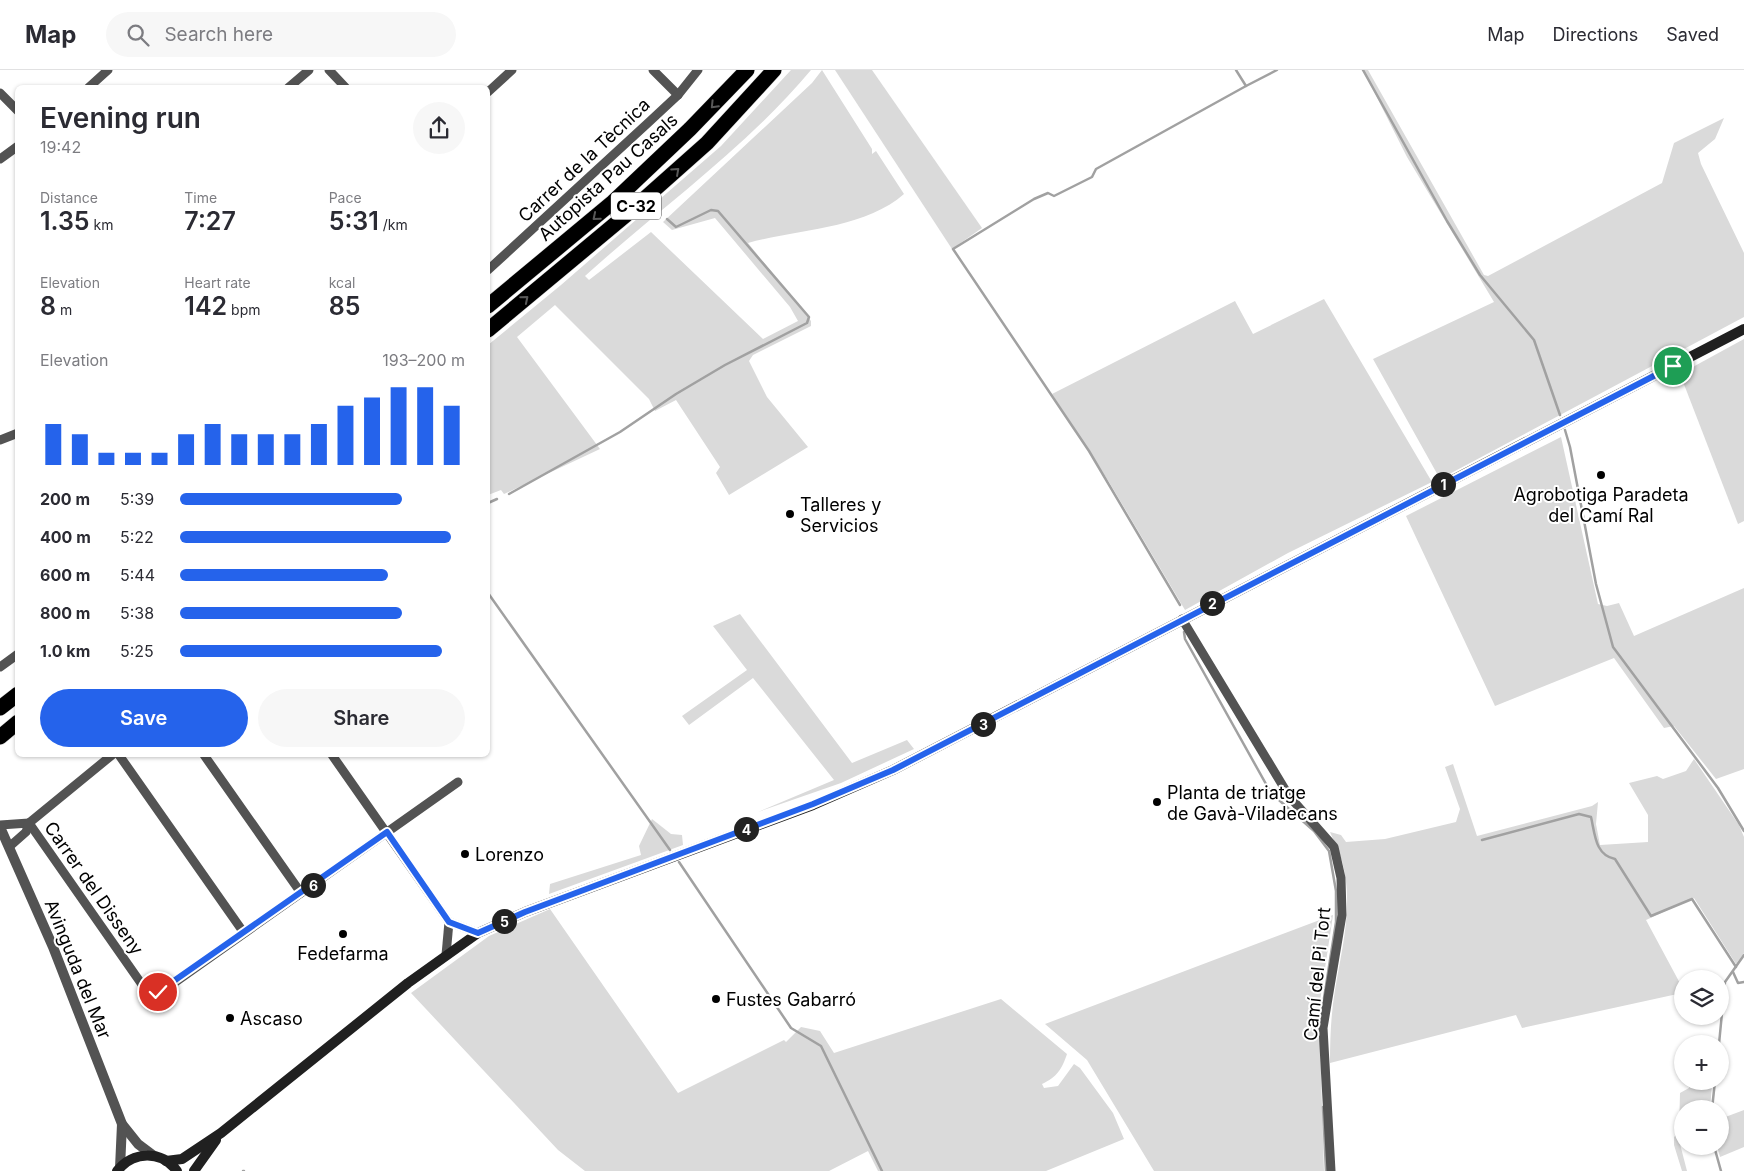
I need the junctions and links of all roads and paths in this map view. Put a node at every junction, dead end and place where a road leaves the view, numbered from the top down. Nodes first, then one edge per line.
1 (108, 70) edge
2 (309, 70) edge
3 (329, 70) edge
4 (512, 70) edge
5 (653, 70) edge
6 (698, 70) edge
7 (748, 70) edge
8 (774, 70) edge
9 (91, 85) edge
10 (292, 85) edge
11 (343, 85) edge
12 (490, 90) edge
13 (0, 93) edge
14 (678, 95) junction
15 (15, 108) edge
16 (15, 148) edge
17 (0, 160) edge
18 (490, 268) edge
19 (490, 304) edge
20 (490, 328) edge
21 (1744, 329) edge
22 (15, 434) edge
23 (0, 440) edge
24 (1182, 618) junction
25 (15, 656) edge
26 (0, 667) edge
27 (15, 696) edge
28 (0, 708) edge
29 (15, 724) edge
30 (0, 736) edge
31 (110, 757) edge
32 (120, 757) edge
33 (205, 757) edge
34 (333, 757) edge
35 (458, 782) dead end
36 (30, 823) junction
37 (0, 826) edge
38 (387, 832) junction
39 (9, 847) junction
40 (301, 893) junction
41 (449, 922) junction
42 (244, 933) junction
43 (478, 933) junction
44 (446, 955) junction
45 (122, 1124) junction
46 (221, 1133) junction
47 (154, 1156) junction
48 (166, 1161) junction
49 (119, 1169) edge
50 (177, 1171) edge
51 (194, 1171) edge
52 (1331, 1171) edge

1 - 9 street
2 - 10 street
3 - 11 street
4 - 12 street
5 - 14 street
6 - 14 street, Carrer de la Tècnica
7 -> 19 highway, Autopista Pau Casals / C-32
20 -> 8 highway, C-32
13 - 15 street
14 - 18 street, Carrer de la Tècnica
16 - 17 street
21 - 24 main road
22 - 23 street
24 - 43 main road
24 - 52 street, Camí del Pi Tort
25 - 26 street
27 - 28 highway
29 - 30 highway
31 - 36 street
32 - 42 street
33 - 40 street
34 - 38 street
35 - 38 street
36 - 37 street
36 - 39 street
36 - 42 street, Carrer del Disseny
37 - 39 street, Avinguda del Mar
38 - 40 street
38 - 41 street
39 - 45 street, Avinguda del Mar
40 - 42 street
41 - 43 street
41 - 44 street
43 - 44 main road
44 - 46 main road
45 - 47 street, Avinguda del Mar
45 - 49 street, Avinguda del Mar
46 - 48 main road
46 - 51 main road
47 - 48 main road
47 - 49 main road
48 - 50 main road

